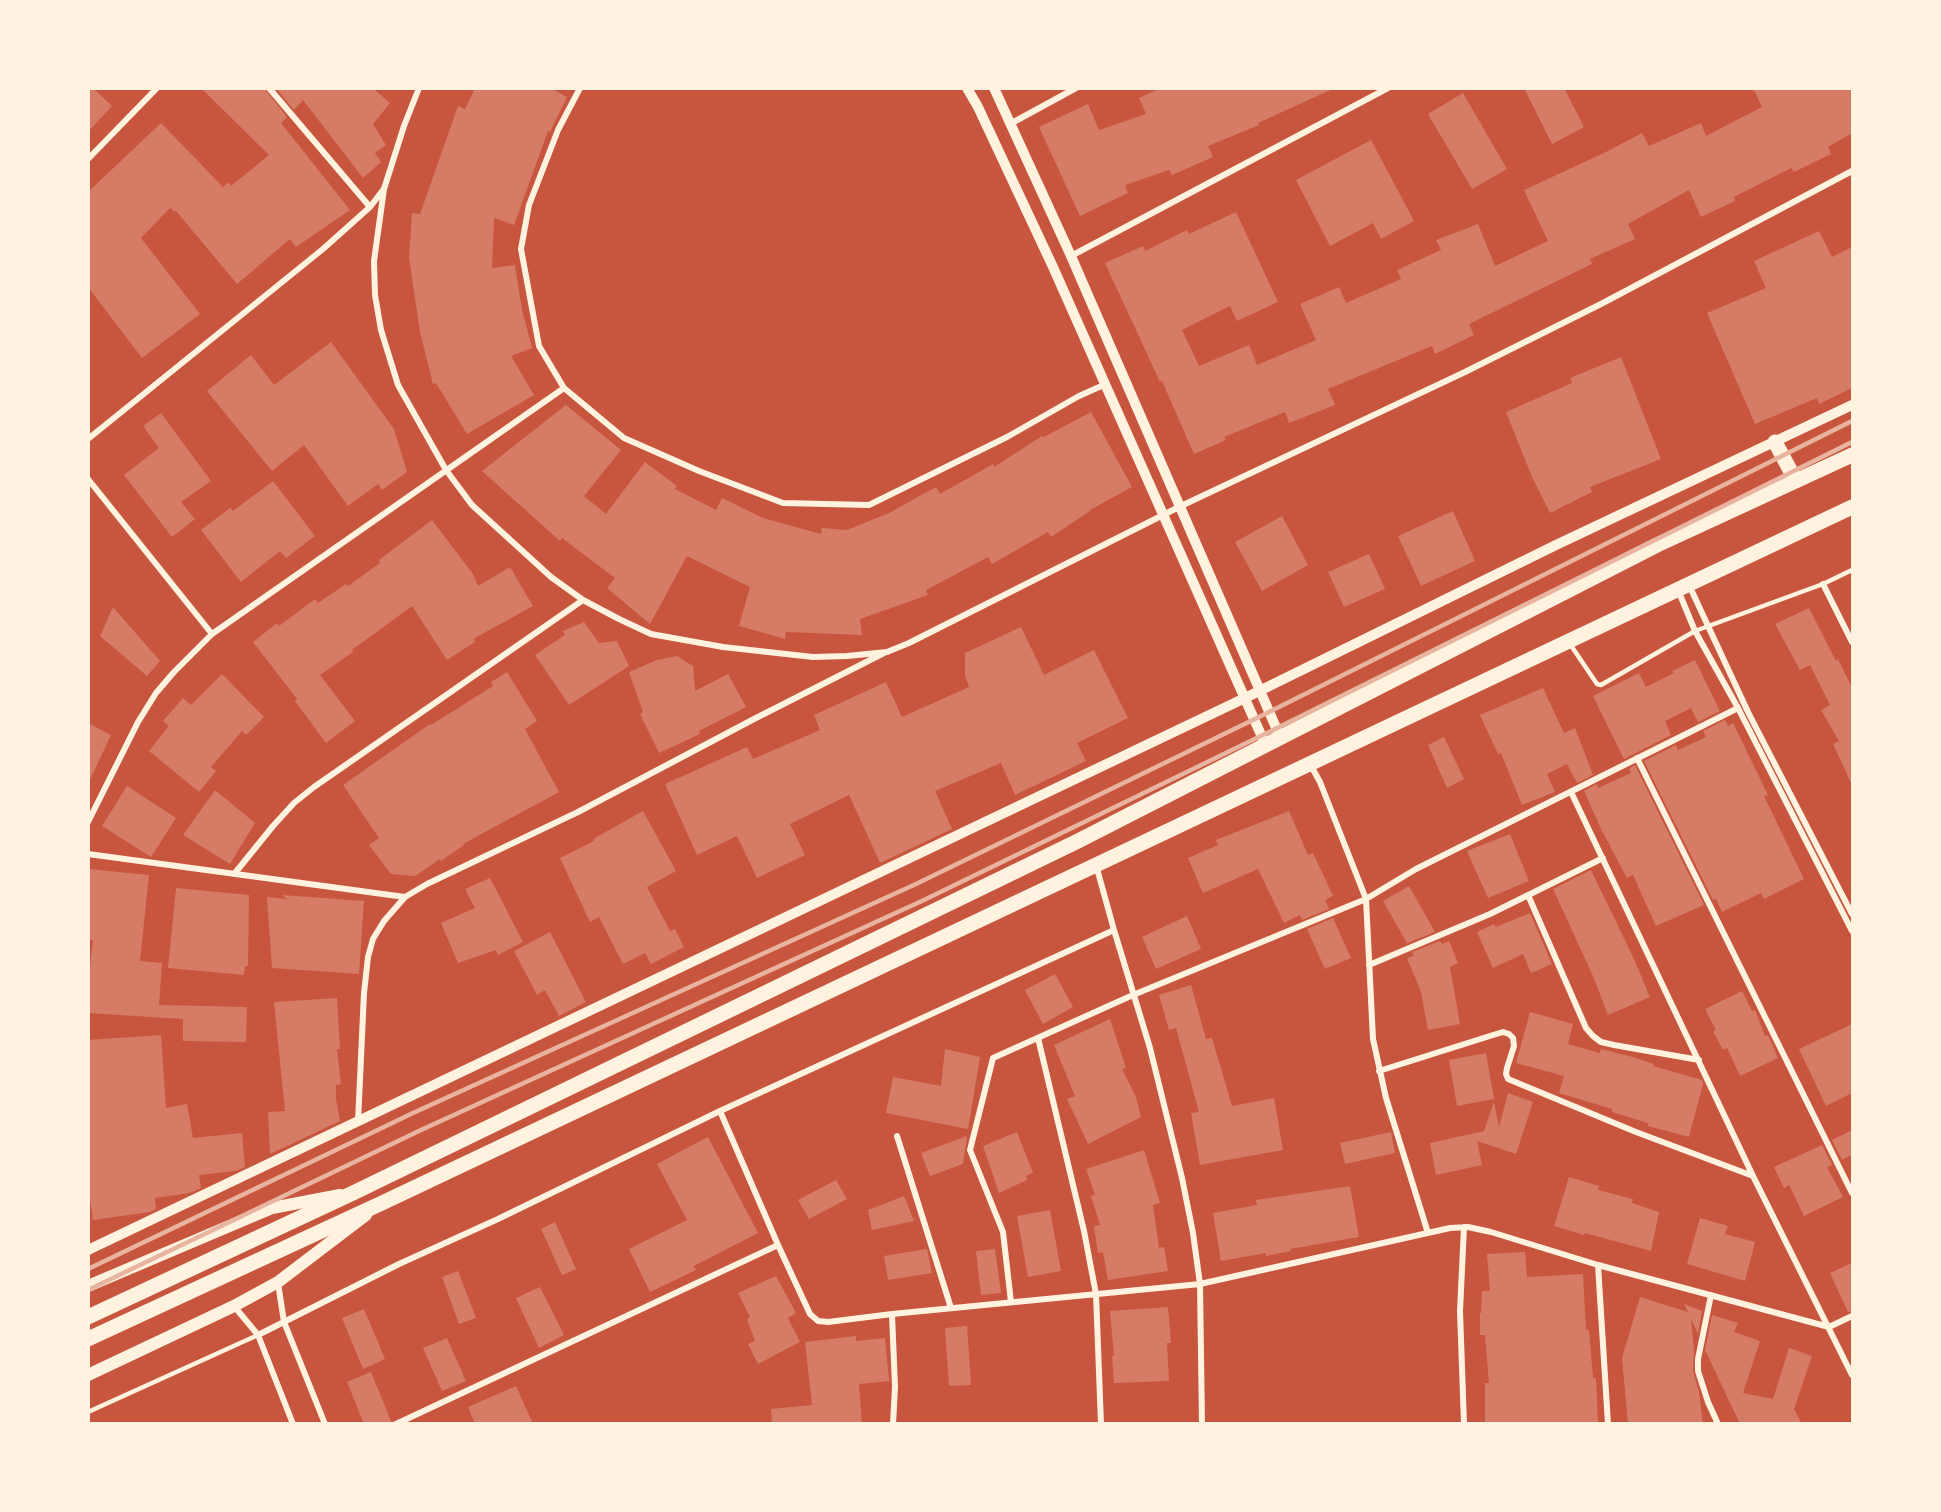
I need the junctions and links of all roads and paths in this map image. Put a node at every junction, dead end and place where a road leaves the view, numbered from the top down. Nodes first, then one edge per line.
1 (158, 88) edge
2 (269, 88) edge
3 (419, 88) edge
4 (580, 88) edge
5 (994, 88) edge
6 (1076, 88) edge
7 (1388, 88) edge
8 (969, 89) edge
9 (1010, 124) junction
10 (88, 159) edge
11 (1852, 171) edge
12 (384, 189) junction
13 (370, 207) junction
14 (1071, 256) junction
15 (1106, 384) junction
16 (564, 388) junction
17 (1852, 405) edge
18 (88, 439) edge
19 (1775, 442) junction
20 (1852, 455) edge
21 (446, 470) junction
22 (88, 479) edge
23 (1796, 481) junction
24 (1181, 506) junction
25 (1852, 507) edge
26 (1165, 516) junction
27 (1852, 570) edge
28 (1823, 584) junction
29 (1683, 587) junction
30 (583, 600) junction
31 (1707, 626) junction
32 (1695, 631) junction
33 (212, 634) junction
34 (1569, 642) junction
35 (1852, 642) edge
36 (887, 652) junction
37 (1260, 690) junction
38 (1245, 698) junction
39 (1738, 708) junction
40 (1281, 739) junction
41 (1266, 746) junction
42 (1637, 758) junction
43 (1310, 764) junction
44 (1571, 792) junction
45 (88, 822) edge
46 (88, 854) edge
47 (1603, 858) junction
48 (1096, 865) junction
49 (235, 873) junction
50 (1528, 895) junction
51 (405, 897) junction
52 (1366, 899) junction
53 (1847, 905) edge
54 (1852, 914) edge
55 (1114, 930) junction
56 (1852, 931) edge
57 (1369, 965) junction
58 (1134, 995) junction
59 (1038, 1038) junction
60 (1699, 1060) junction
61 (1379, 1071) junction
62 (720, 1111) junction
63 (358, 1122) junction
64 (897, 1136) dead end
65 (1753, 1176) junction
66 (353, 1193) junction
67 (1852, 1193) edge
68 (382, 1203) junction
69 (1464, 1227) junction
70 (1428, 1233) junction
71 (778, 1245) junction
72 (88, 1250) edge
73 (1598, 1265) junction
74 (278, 1282) junction
75 (1200, 1284) junction
76 (88, 1286) edge
77 (1096, 1294) junction
78 (1711, 1295) junction
79 (1011, 1302) junction
80 (234, 1306) junction
81 (951, 1308) junction
82 (892, 1314) junction
83 (1852, 1316) edge
84 (88, 1317) edge
85 (284, 1322) junction
86 (1829, 1326) junction
87 (258, 1335) junction
88 (88, 1339) edge
89 (88, 1375) edge
90 (1852, 1375) edge
91 (88, 1412) edge
92 (292, 1424) edge
93 (325, 1424) edge
94 (396, 1424) edge
95 (893, 1424) edge
96 (1101, 1424) edge
97 (1202, 1424) edge
98 (1464, 1424) edge
99 (1608, 1424) edge
100 (1718, 1424) edge

1 - 10 street
2 - 13 street
3 - 12 street
4 - 16 street
5 - 9 street
6 - 9 street
7 - 14 street
8 - 15 street
9 - 14 street
11 - 24 street
12 - 13 street
12 - 21 street
13 - 18 street
14 - 24 street
15 - 16 street
15 - 26 street
16 - 21 street
17 - 19 street
19 - 23 main road
19 - 37 street
20 - 23 main road
21 - 30 street
21 - 33 street
22 - 33 street
23 - 40 main road
24 - 26 street
24 - 37 street
25 - 29 main road
26 - 36 street
26 - 38 street
27 - 28 lane
28 - 31 lane
28 - 35 street
29 - 31 street
29 - 32 street
29 - 34 main road
30 - 36 street
30 - 49 street
31 - 32 lane
31 - 53 street
32 - 34 lane
32 - 39 street
33 - 45 street
34 - 43 main road
36 - 51 street
37 - 38 street
37 - 40 street
38 - 41 street
38 - 63 street
39 - 42 street
39 - 53 street
40 - 41 main road
41 - 66 main road
42 - 44 street
42 - 67 street
43 - 48 main road
43 - 52 street
44 - 47 street
44 - 52 street
46 - 49 street
47 - 50 street
47 - 60 street
48 - 55 street
48 - 68 main road
49 - 51 street
50 - 57 street
50 - 60 street
51 - 63 street
52 - 57 street
52 - 58 street
53 - 54 street
53 - 56 street
55 - 58 street
55 - 62 street
57 - 61 street
58 - 59 street
58 - 75 street
59 - 77 street
59 - 79 street
60 - 65 street
61 - 65 street
61 - 70 street
62 - 71 street
62 - 85 street
63 - 72 street
64 - 81 street
65 - 86 street
66 - 76 main road
66 - 84 main road
68 - 74 main road
68 - 88 main road
69 - 70 street
69 - 73 street
69 - 98 street
70 - 75 street
71 - 82 street
71 - 94 street
73 - 78 street
73 - 99 street
74 - 80 main road
74 - 85 street
75 - 77 street
75 - 97 street
77 - 79 street
77 - 96 street
78 - 86 street
78 - 100 street
79 - 81 street
80 - 87 street
80 - 89 main road
81 - 82 street
82 - 95 street
83 - 86 street
85 - 87 street
85 - 93 street
86 - 90 street
87 - 91 lane
87 - 92 street

